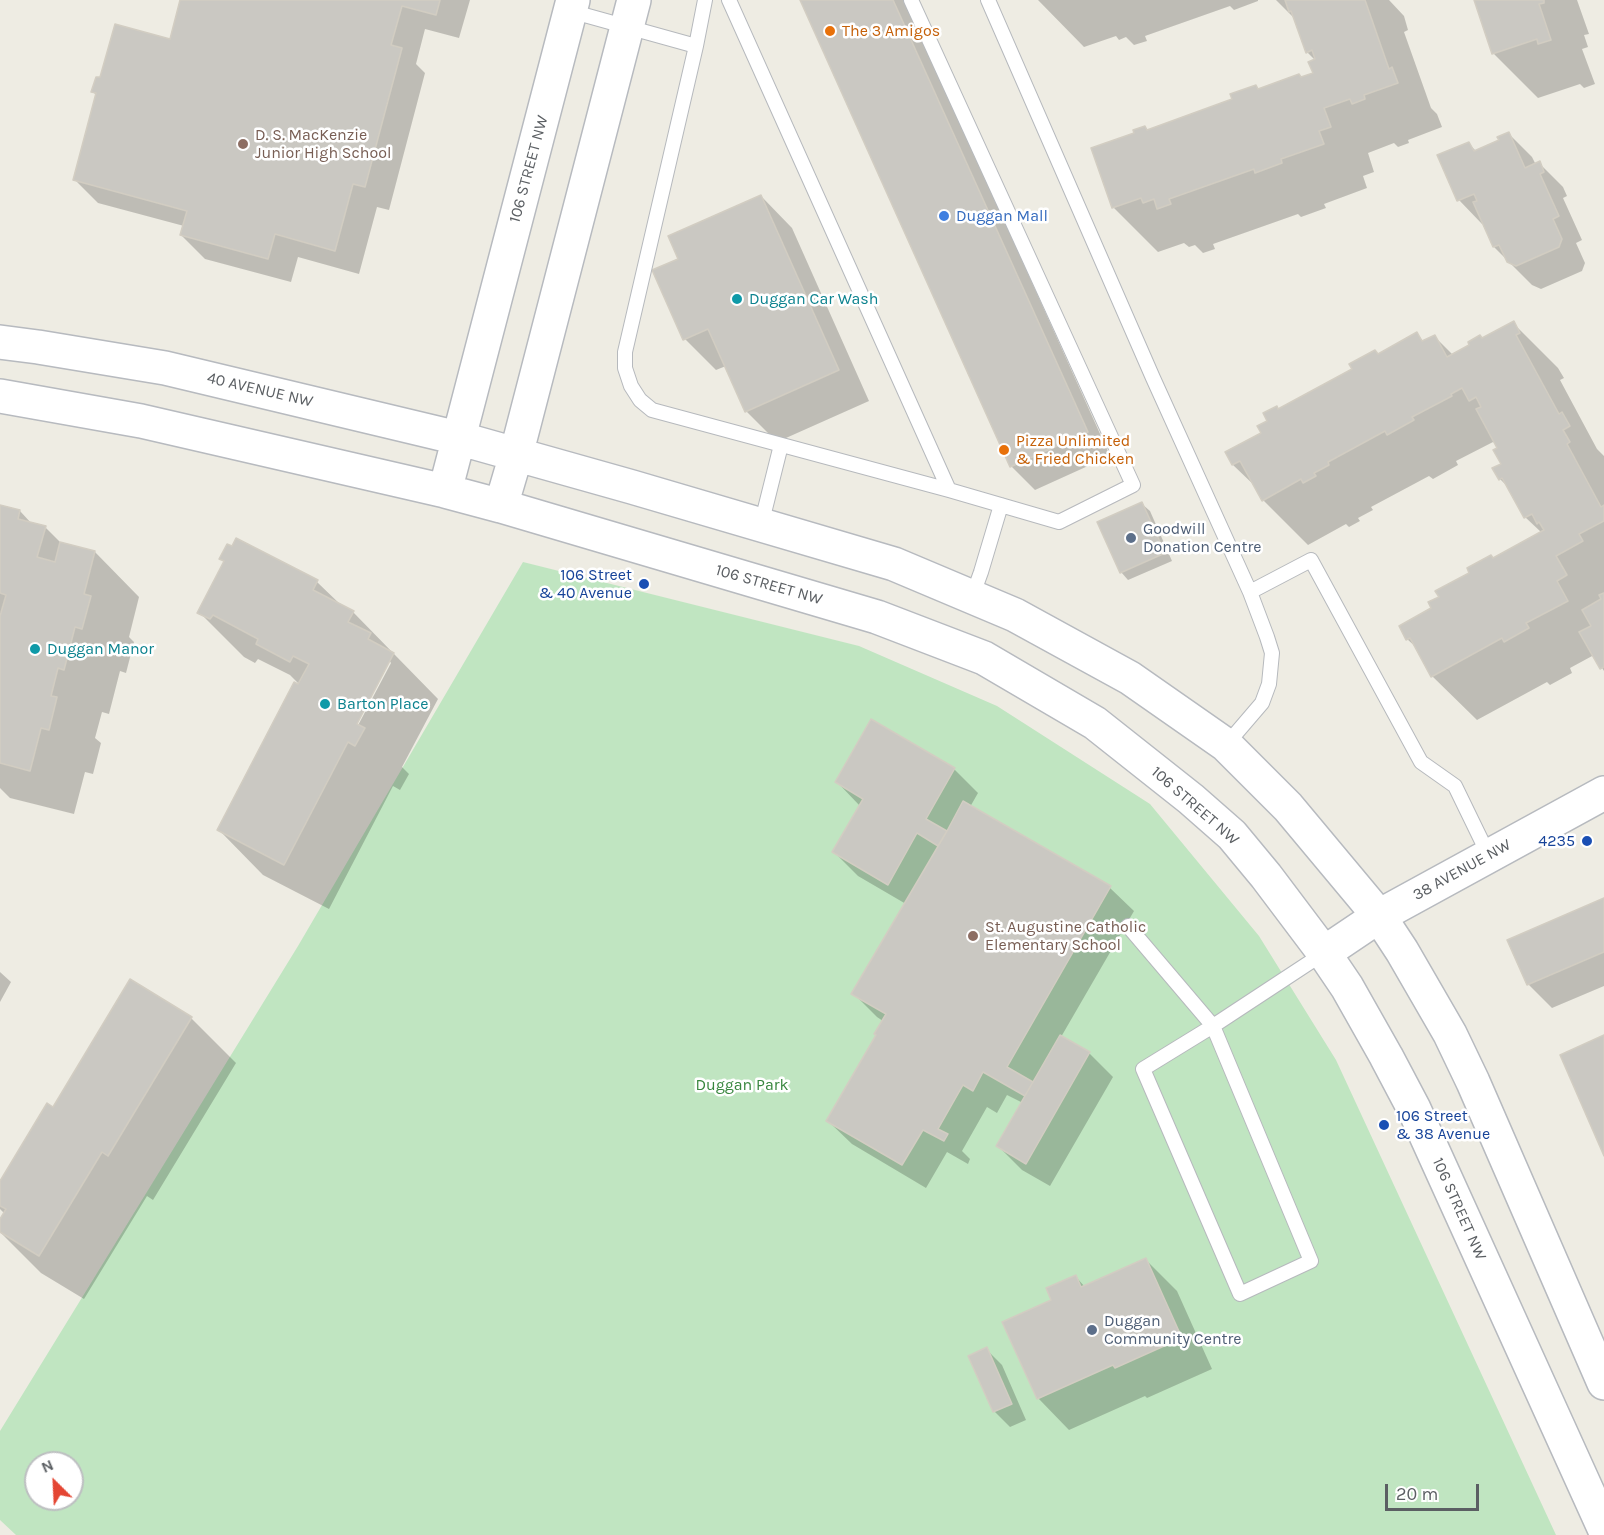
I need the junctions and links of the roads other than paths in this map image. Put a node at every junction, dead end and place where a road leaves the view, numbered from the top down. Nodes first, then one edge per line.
1 (705, 0) edge
2 (729, 0) edge
3 (911, 0) edge
4 (988, 0) edge
5 (571, 5) edge
6 (631, 14) edge
7 (696, 46) junction
8 (0, 342) edge
9 (0, 396) edge
10 (458, 438) junction
11 (781, 445) junction
12 (516, 455) junction
13 (950, 490) junction
14 (445, 491) junction
15 (1001, 505) junction
16 (501, 506) junction
17 (761, 525) junction
18 (1250, 592) junction
19 (972, 597) junction
20 (1226, 745) junction
21 (1604, 793) edge
22 (1489, 856) junction
23 (1379, 916) junction
24 (1128, 926) dead end
25 (1324, 954) junction
26 (1213, 1026) junction
27 (1604, 1383) edge
28 (1604, 1528) edge

1 - 7 lane
2 - 13 lane
3 - 15 lane
4 - 18 lane
5 - 6 lane
5 - 10 street, 106 STREET NW
6 - 7 lane
6 - 12 street
7 - 11 lane
8 - 10 street, 40 AVENUE NW
9 - 14 street
10 - 12 street, 40 AVENUE NW
10 - 14 street, 106 STREET NW
11 - 13 lane
11 - 17 lane
12 - 16 street
12 - 17 street
13 - 15 lane
14 - 16 street, 106 STREET NW
15 - 19 lane
16 - 25 street, 106 STREET NW
17 - 19 street
18 - 20 lane
18 - 22 lane
19 - 20 street
20 - 23 street
21 - 22 street, 38 AVENUE NW
22 - 23 street, 38 AVENUE NW
23 - 25 street, 38 AVENUE NW
23 - 27 street
24 - 26 lane
25 - 26 lane
25 - 28 street, 106 STREET NW
26 - 26 lane

